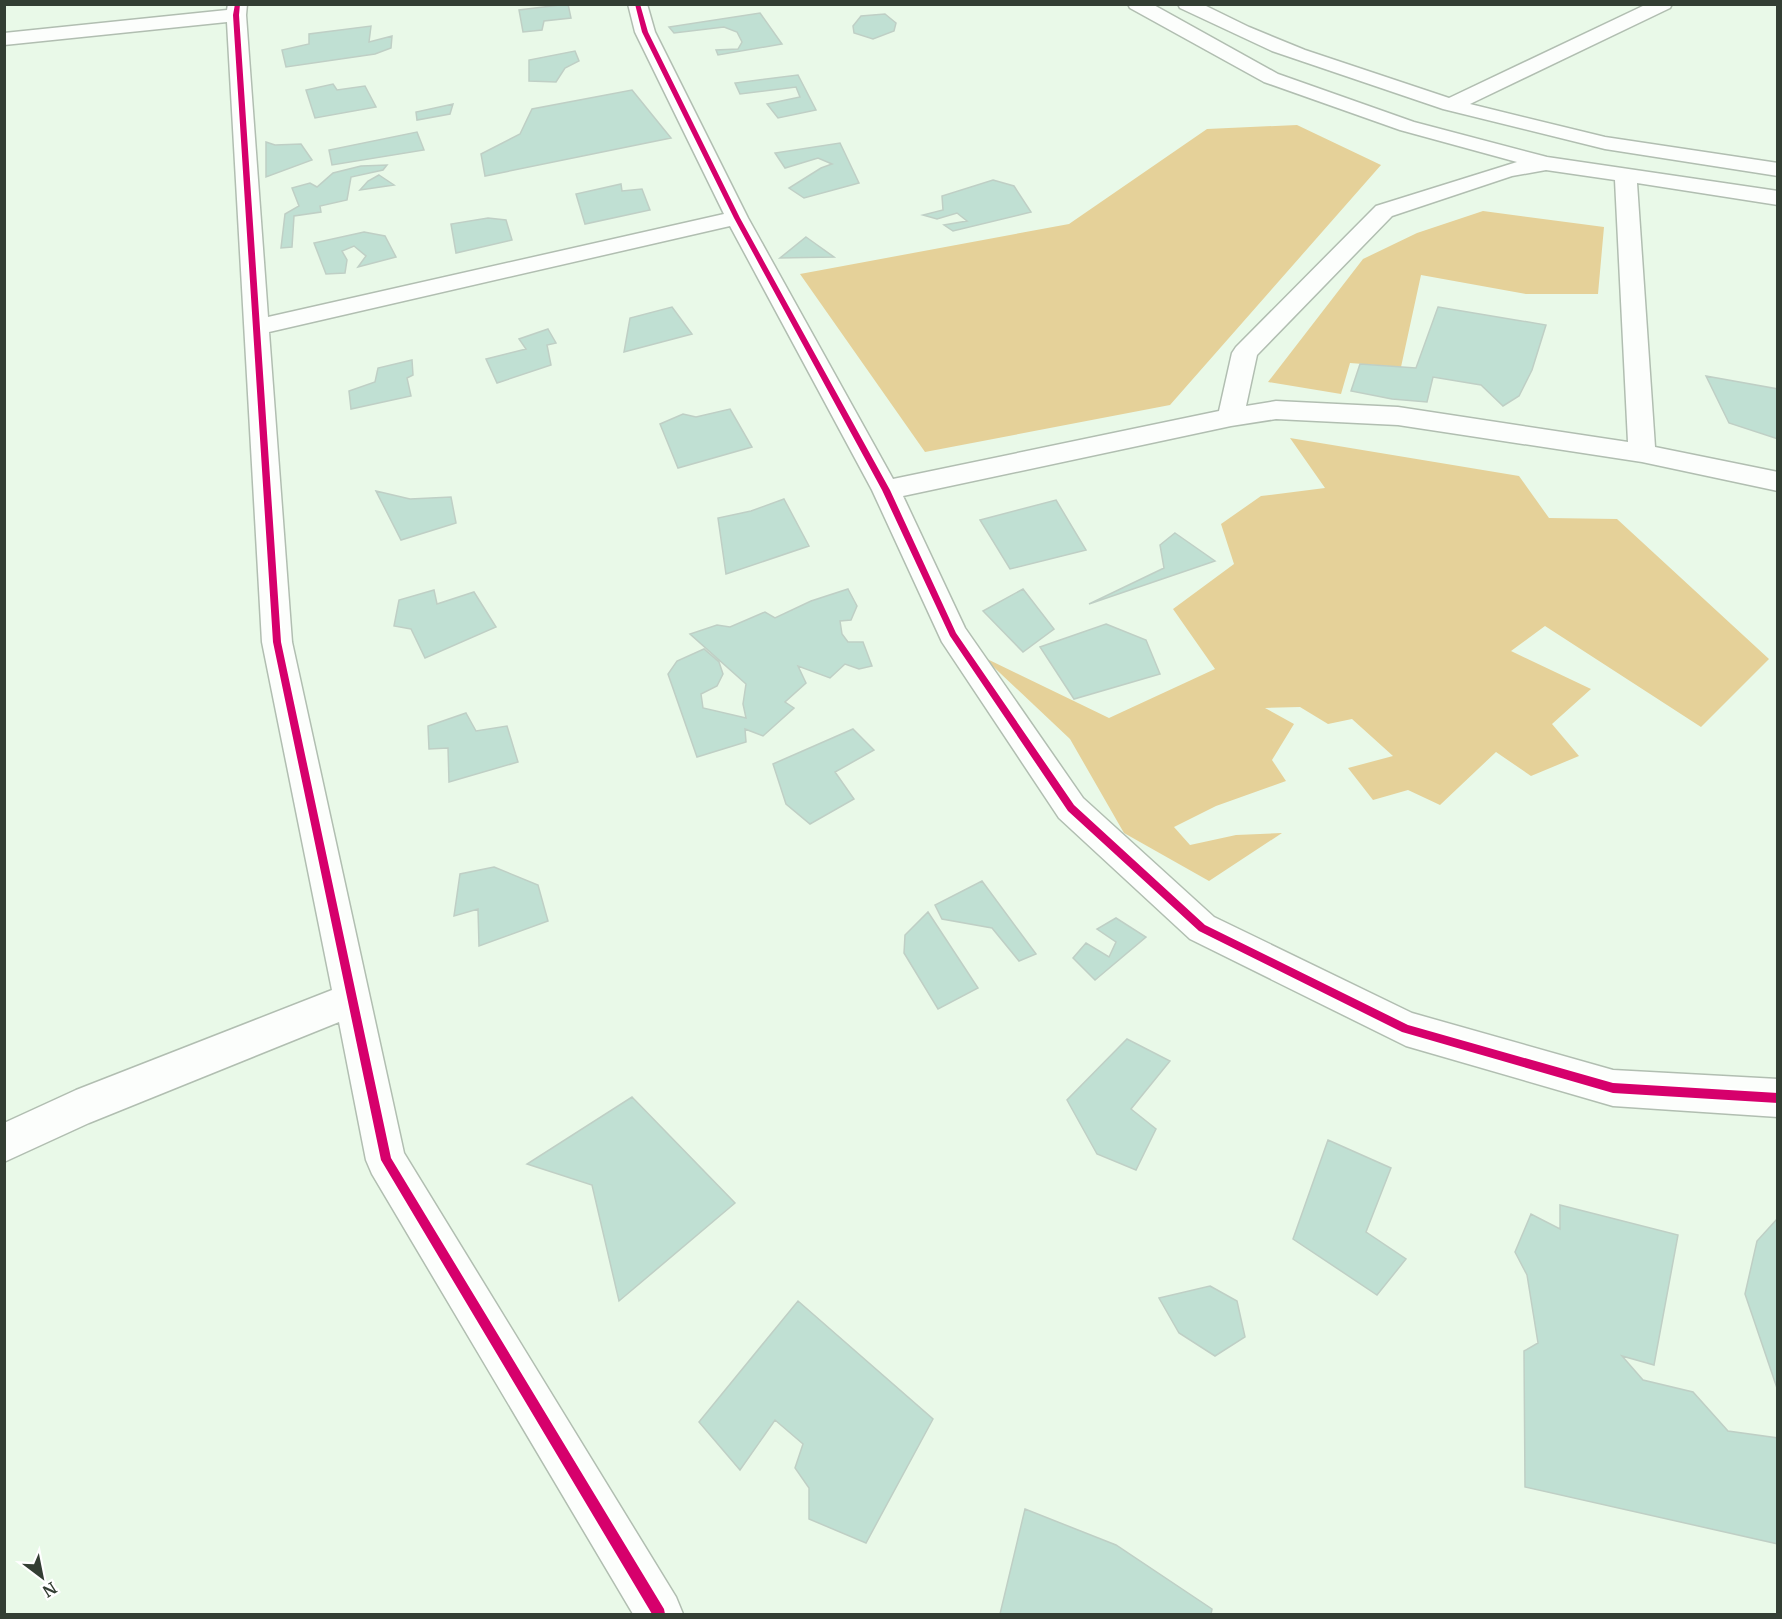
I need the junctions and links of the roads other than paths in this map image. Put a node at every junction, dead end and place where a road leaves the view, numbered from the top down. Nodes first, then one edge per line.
1 (637, 4) edge
2 (1137, 4) edge
3 (1187, 4) edge
4 (1663, 4) edge
5 (237, 10) edge
6 (4, 39) edge
7 (1450, 105) junction
8 (1546, 163) junction
9 (1778, 170) edge
10 (1626, 176) junction
11 (1778, 198) edge
12 (737, 218) junction
13 (256, 327) junction
14 (1231, 417) junction
15 (1642, 453) junction
16 (1778, 482) edge
17 (886, 490) junction
18 (352, 999) junction
19 (1778, 1098) edge
20 (4, 1143) edge
21 (659, 1614) edge

1 - 12 street
2 - 8 street
3 - 7 street
4 - 7 street
5 - 6 street
5 - 13 street
7 - 9 street
8 - 10 street
8 - 14 street
10 - 11 street
10 - 15 street
12 - 13 street
12 - 17 street
13 - 18 street
14 - 15 street
14 - 17 street
15 - 16 street
17 - 19 street
18 - 20 street
18 - 21 street

